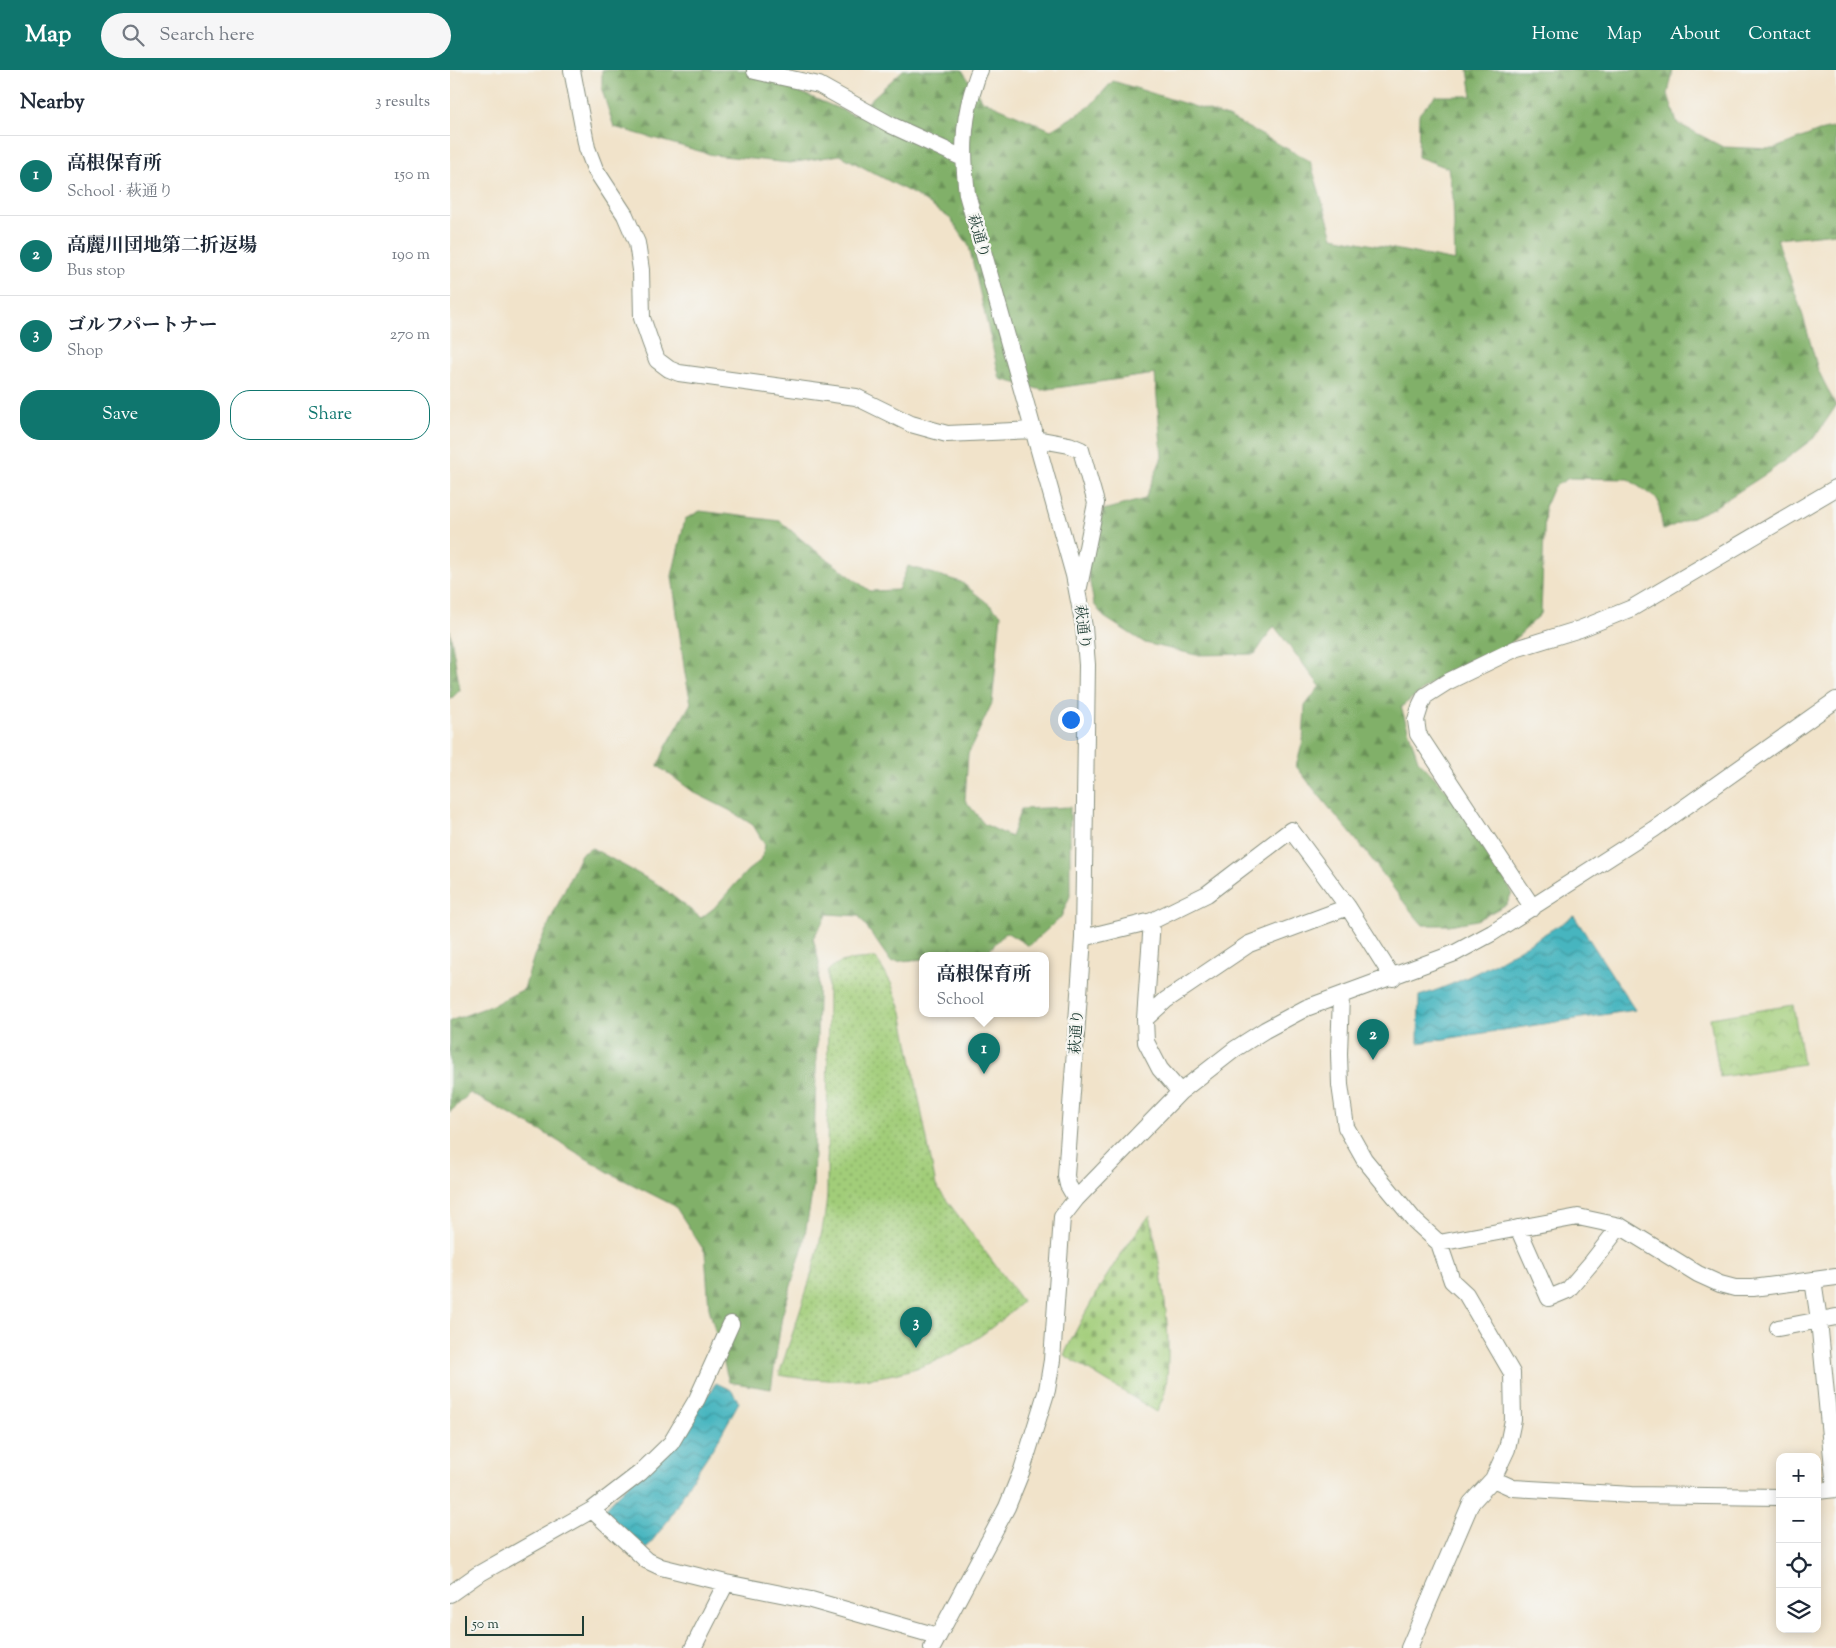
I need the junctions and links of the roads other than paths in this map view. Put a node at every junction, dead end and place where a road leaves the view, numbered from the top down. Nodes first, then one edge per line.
1 (572, 70) edge
2 (980, 70) edge
3 (755, 71) edge
4 (963, 158) junction
5 (1035, 435) junction
6 (1836, 488) edge
7 (1078, 592) junction
8 (1836, 700) edge
9 (1348, 907) junction
10 (1533, 908) junction
11 (1152, 921) junction
12 (1083, 938) junction
13 (1392, 978) junction
14 (1341, 995) junction
15 (1145, 1019) junction
16 (1180, 1092) junction
17 (1076, 1199) junction
18 (1620, 1226) junction
19 (1518, 1228) junction
20 (1439, 1243) junction
21 (1836, 1276) edge
22 (1813, 1280) junction
23 (1836, 1317) edge
24 (1819, 1320) junction
25 (730, 1324) dead end
26 (1778, 1328) dead end
27 (1493, 1479) junction
28 (1835, 1489) edge
29 (1821, 1491) edge
30 (1776, 1496) edge
31 (592, 1510) junction
32 (726, 1583) junction
33 (450, 1594) edge
34 (934, 1642) edge
35 (693, 1648) edge
36 (1409, 1648) edge

1 - 5 street
2 - 4 street, 萩通り
3 - 4 street
4 - 5 street, 萩通り
5 - 7 street, 萩通り
5 - 7 street
6 - 10 street
7 - 12 street, 萩通り
8 - 10 street
9 - 11 street
9 - 13 street
9 - 15 street
10 - 13 street
11 - 12 street
11 - 15 street
12 - 17 street, 萩通り
13 - 14 street
14 - 16 street
14 - 20 street
15 - 16 street
16 - 17 street
17 - 34 street
18 - 19 street
18 - 19 street
18 - 22 street
19 - 20 street
20 - 27 street
21 - 22 street
22 - 24 street
23 - 24 street
24 - 26 street
24 - 28 street
25 - 31 street
27 - 30 street
27 - 36 street
28 - 29 street
31 - 32 street
31 - 33 street
32 - 34 street
32 - 35 street

